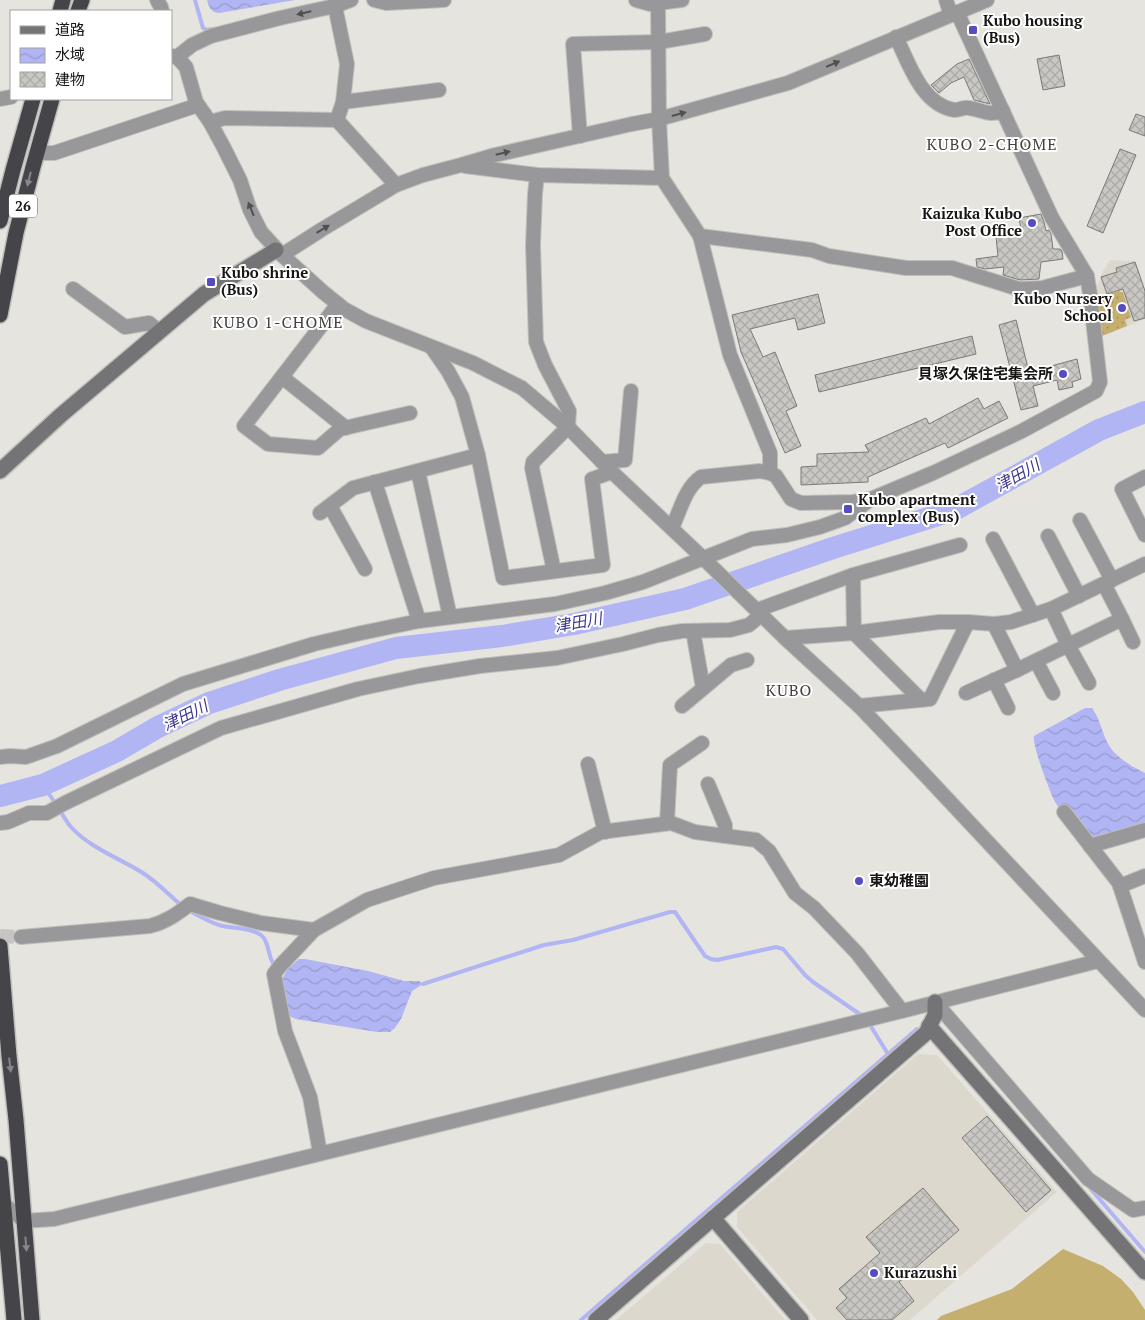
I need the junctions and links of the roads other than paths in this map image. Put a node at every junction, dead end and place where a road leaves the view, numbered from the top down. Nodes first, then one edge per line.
1 (352, 0) edge
2 (374, 0) edge
3 (444, 0) edge
4 (636, 0) edge
5 (682, 0) edge
6 (946, 0) edge
7 (987, 0) edge
8 (653, 3) edge
9 (335, 6) junction
10 (954, 14) junction
11 (706, 34) dead end
12 (896, 38) junction
13 (659, 42) junction
14 (174, 57) edge
15 (439, 90) dead end
16 (33, 100) edge
17 (52, 100) edge
18 (343, 102) junction
19 (198, 105) junction
20 (1003, 111) junction
21 (659, 119) junction
22 (337, 120) junction
23 (210, 122) junction
24 (580, 136) junction
25 (36, 152) junction
26 (461, 166) junction
27 (537, 175) junction
28 (662, 178) junction
29 (396, 185) junction
30 (0, 222) edge
31 (700, 236) junction
32 (279, 252) junction
33 (1087, 276) junction
34 (73, 289) dead end
35 (338, 304) junction
36 (0, 315) edge
37 (159, 332) junction
38 (432, 348) junction
39 (282, 377) junction
40 (631, 391) dead end
41 (410, 413) dead end
42 (568, 427) junction
43 (346, 428) junction
44 (478, 455) junction
45 (607, 467) junction
46 (0, 471) edge
47 (418, 471) junction
48 (770, 473) junction
49 (1145, 477) edge
50 (375, 482) junction
51 (871, 499) junction
52 (1080, 520) dead end
53 (672, 528) junction
54 (1145, 535) edge
55 (1048, 536) dead end
56 (993, 539) dead end
57 (960, 545) dead end
58 (704, 559) junction
59 (1145, 564) edge
60 (365, 569) dead end
61 (554, 572) junction
62 (853, 575) junction
63 (1108, 582) junction
64 (1079, 596) junction
65 (1051, 609) junction
66 (760, 612) junction
67 (1033, 615) junction
68 (450, 617) junction
69 (1122, 619) junction
70 (419, 621) junction
71 (968, 622) junction
72 (994, 624) junction
73 (693, 631) junction
74 (854, 634) junction
75 (785, 638) junction
76 (1133, 642) dead end
77 (1068, 645) junction
78 (747, 660) dead end
79 (1036, 661) junction
80 (1017, 670) junction
81 (994, 680) junction
82 (1089, 683) dead end
83 (703, 688) junction
84 (966, 693) dead end
85 (1053, 694) dead end
86 (921, 700) junction
87 (682, 706) dead end
88 (859, 706) junction
89 (1008, 708) dead end
90 (702, 743) dead end
91 (0, 757) edge
92 (588, 764) dead end
93 (708, 784) dead end
94 (1064, 812) dead end
95 (0, 823) edge
96 (668, 823) junction
97 (1145, 830) edge
98 (605, 832) junction
99 (725, 836) junction
100 (1090, 846) junction
101 (1145, 876) edge
102 (1120, 886) junction
103 (314, 930) junction
104 (21, 937) tunnel mouth
105 (0, 946) edge
106 (1098, 961) junction
107 (1145, 962) edge
108 (935, 1002) junction
109 (1145, 1010) edge
110 (902, 1011) junction
111 (929, 1026) junction
112 (320, 1153) junction
113 (0, 1164) edge
114 (2, 1203) edge
115 (1145, 1208) edge
116 (713, 1218) junction
117 (24, 1221) junction
118 (1145, 1272) edge
119 (14, 1320) edge
120 (32, 1320) edge
121 (596, 1320) edge
122 (801, 1320) edge

1 - 9 street
2 - 3 street
4 - 8 street
5 - 8 street
6 - 10 street
7 - 10 street
8 - 13 street
9 -> 14 street
9 - 18 street
10 - 12 street
10 - 20 street
11 - 13 street
12 - 20 street
21 -> 12 street
13 - 21 street
13 - 24 street
14 - 19 street
15 - 18 street
16 - 30 highway, 26
17 - 25 highway, 26
18 - 22 street
19 - 23 street
19 - 25 street
20 - 33 street
21 - 24 street
21 - 28 street
22 - 23 street
22 - 29 street
32 -> 23 street
26 -> 24 street
25 -> 36 highway, 26
26 - 27 street
26 - 29 street
27 - 28 street
27 - 42 street
28 - 31 street
32 -> 29 street
31 - 33 street
31 - 48 street
32 - 35 street
32 - 37 street
33 - 51 street
34 - 37 street
35 - 38 street
35 - 39 street
37 - 46 street
38 - 42 street
38 - 44 street
39 - 43 street
39 - 43 street
40 - 45 street
41 - 43 street
42 - 45 street
42 - 61 street
44 - 47 street
44 - 61 street
45 - 53 street
45 - 61 street
47 - 50 street
47 - 68 street
48 - 51 street
48 - 53 street
49 - 54 street
50 - 60 street
50 - 70 street
51 - 58 street
52 - 63 street
53 - 58 street
55 - 64 street
56 - 67 street
57 - 62 street
58 - 66 street
58 - 68 street
59 - 63 street
62 - 66 street
62 - 74 street
63 - 64 street
63 - 69 street
64 - 65 street
65 - 67 street
65 - 77 street
66 - 73 street
66 - 75 street
67 - 72 street
68 - 70 street
69 - 76 street
69 - 77 street
70 - 91 street
71 - 72 street
71 - 74 street
71 - 86 street
72 - 80 street
73 - 83 street
73 - 95 street
74 - 75 street
74 - 86 street
75 - 88 street
77 - 79 street
77 - 82 street
78 - 83 street
79 - 80 street
79 - 85 street
80 - 81 street
81 - 84 street
81 - 89 street
83 - 87 street
86 - 88 street
88 - 106 street
90 - 96 street
92 - 98 street
93 - 99 street
94 - 100 street
96 - 98 street
96 - 99 street
97 - 100 street
98 - 103 street
99 - 110 street
100 - 102 street
101 - 102 street
102 - 107 street
103 - 104 street
103 - 112 street
105 -> 117 highway
106 - 108 street
106 - 109 street
108 - 110 street
108 - 111 street
108 - 115 street
110 - 112 street
111 - 116 street
111 - 118 street
112 - 117 street
113 - 114 highway
114 - 117 street
114 - 119 highway
116 - 121 street
116 - 122 street
117 -> 120 highway

